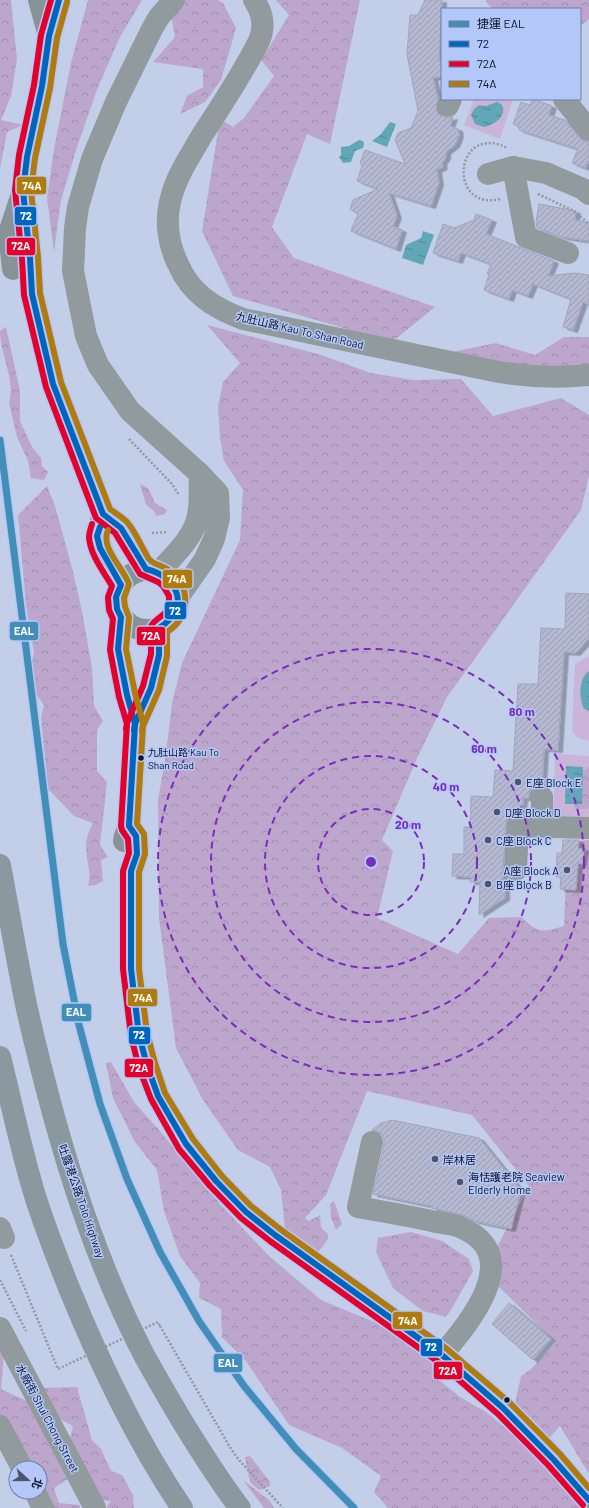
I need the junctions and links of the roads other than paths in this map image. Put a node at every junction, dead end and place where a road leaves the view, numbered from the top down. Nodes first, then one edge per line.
1 (39, 0) edge
2 (59, 0) edge
3 (174, 0) edge
4 (254, 0) edge
5 (49, 36) junction
6 (565, 100) edge
7 (589, 130) edge
8 (513, 167) junction
9 (488, 174) dead end
10 (587, 186) edge
11 (23, 191) junction
12 (568, 253) dead end
13 (7, 264) edge
14 (32, 294) junction
15 (589, 375) edge
16 (200, 474) junction
17 (103, 514) junction
18 (153, 571) junction
19 (121, 585) junction
20 (177, 599) junction
21 (121, 617) junction
22 (159, 628) junction
23 (135, 724) junction
24 (542, 797) dead end
25 (542, 826) junction
26 (589, 828) edge
27 (0, 865) edge
28 (516, 870) dead end
29 (0, 1057) edge
30 (372, 1142) dead end
31 (0, 1328) edge
32 (442, 1355) junction
33 (0, 1426) edge
34 (18, 1460) edge
35 (589, 1500) edge
36 (95, 1508) edge
37 (182, 1508) edge
38 (240, 1508) edge

1 - 5 main road
2 - 5 main road
3 - 16 street
4 - 15 street, 九肚山路 Kau To Shan Road
5 - 11 main road
6 - 7 street
8 - 9 street
8 - 10 street
8 - 12 street
11 - 13 main road
11 - 14 main road
13 - 14 main road
14 - 17 main road
16 - 18 street
16 - 20 street
17 - 18 main road
17 - 19 main road
18 - 19 main road
18 - 20 main road
19 - 21 main road
20 - 22 main road
21 - 22 main road
21 - 23 main road
22 - 23 main road
23 - 32 main road
24 - 25 street
25 - 26 street
25 - 28 street
27 - 38 highway, 吐露港公路 Tolo Highway
29 - 37 highway
30 - 32 street
31 - 36 street, 水廠街 Shui Chong Street
32 - 35 main road
33 - 34 street

